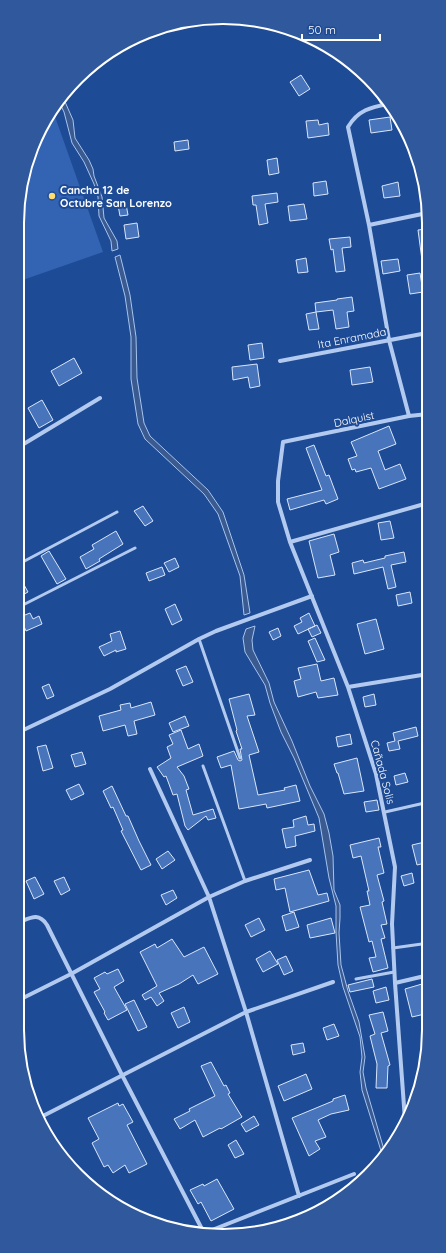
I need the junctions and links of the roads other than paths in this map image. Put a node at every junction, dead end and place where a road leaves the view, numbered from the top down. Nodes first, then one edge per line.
1 (383, 105) edge
2 (422, 214) edge
3 (369, 225) junction
4 (422, 334) edge
5 (389, 340) junction
6 (280, 361) dead end
7 (100, 398) dead end
8 (422, 415) edge
9 (409, 416) junction
10 (283, 442) joint
11 (24, 444) edge
12 (422, 504) edge
13 (117, 512) dead end
14 (290, 542) junction
15 (135, 548) dead end
16 (24, 560) edge
17 (312, 596) junction
18 (24, 604) edge
19 (199, 639) junction
20 (422, 675) edge
21 (348, 687) junction
22 (24, 730) edge
23 (240, 758) dead end
24 (203, 766) dead end
25 (150, 769) dead end
26 (422, 803) edge
27 (385, 812) junction
28 (310, 860) dead end
29 (245, 881) junction
30 (209, 897) junction
31 (24, 921) edge
32 (422, 944) edge
33 (393, 948) junction
34 (394, 972) junction
35 (71, 974) junction
36 (422, 977) edge
37 (356, 979) dead end
38 (333, 982) dead end
39 (395, 983) junction
40 (24, 998) edge
41 (246, 1012) junction
42 (122, 1075) junction
43 (404, 1111) edge
44 (44, 1116) edge
45 (354, 1174) dead end
46 (298, 1196) junction
47 (201, 1228) edge
48 (216, 1229) edge

1 - 3 street
2 - 3 street
3 - 5 street
4 - 5 street, Ita Enramada
5 - 6 street, Ita Enramada
5 - 9 street
7 - 11 street
8 - 9 street, Dalquist
9 - 10 street, Dalquist
10 - 14 street, Cañada Solis
12 - 14 street
13 - 16 lane
14 - 17 street, Cañada Solis
15 - 18 lane
17 - 19 street
17 - 21 street, Cañada Solis
19 - 22 street
19 - 23 lane
20 - 21 street
21 - 27 street, Cañada Solis
24 - 29 lane
25 - 30 street
26 - 27 lane
27 - 33 street, Cañada Solis
28 - 29 street
29 - 30 street
30 - 35 street
30 - 41 street
31 - 35 street
32 - 33 lane
33 - 34 street, Cañada Solis
34 - 37 lane
34 - 39 street, Cañada Solis
35 - 40 street
35 - 42 street
36 - 39 street
38 - 41 street
39 - 43 street, Cañada Solis
41 - 42 street
41 - 46 street
42 - 44 street
42 - 47 street
45 - 46 street
46 - 48 street

